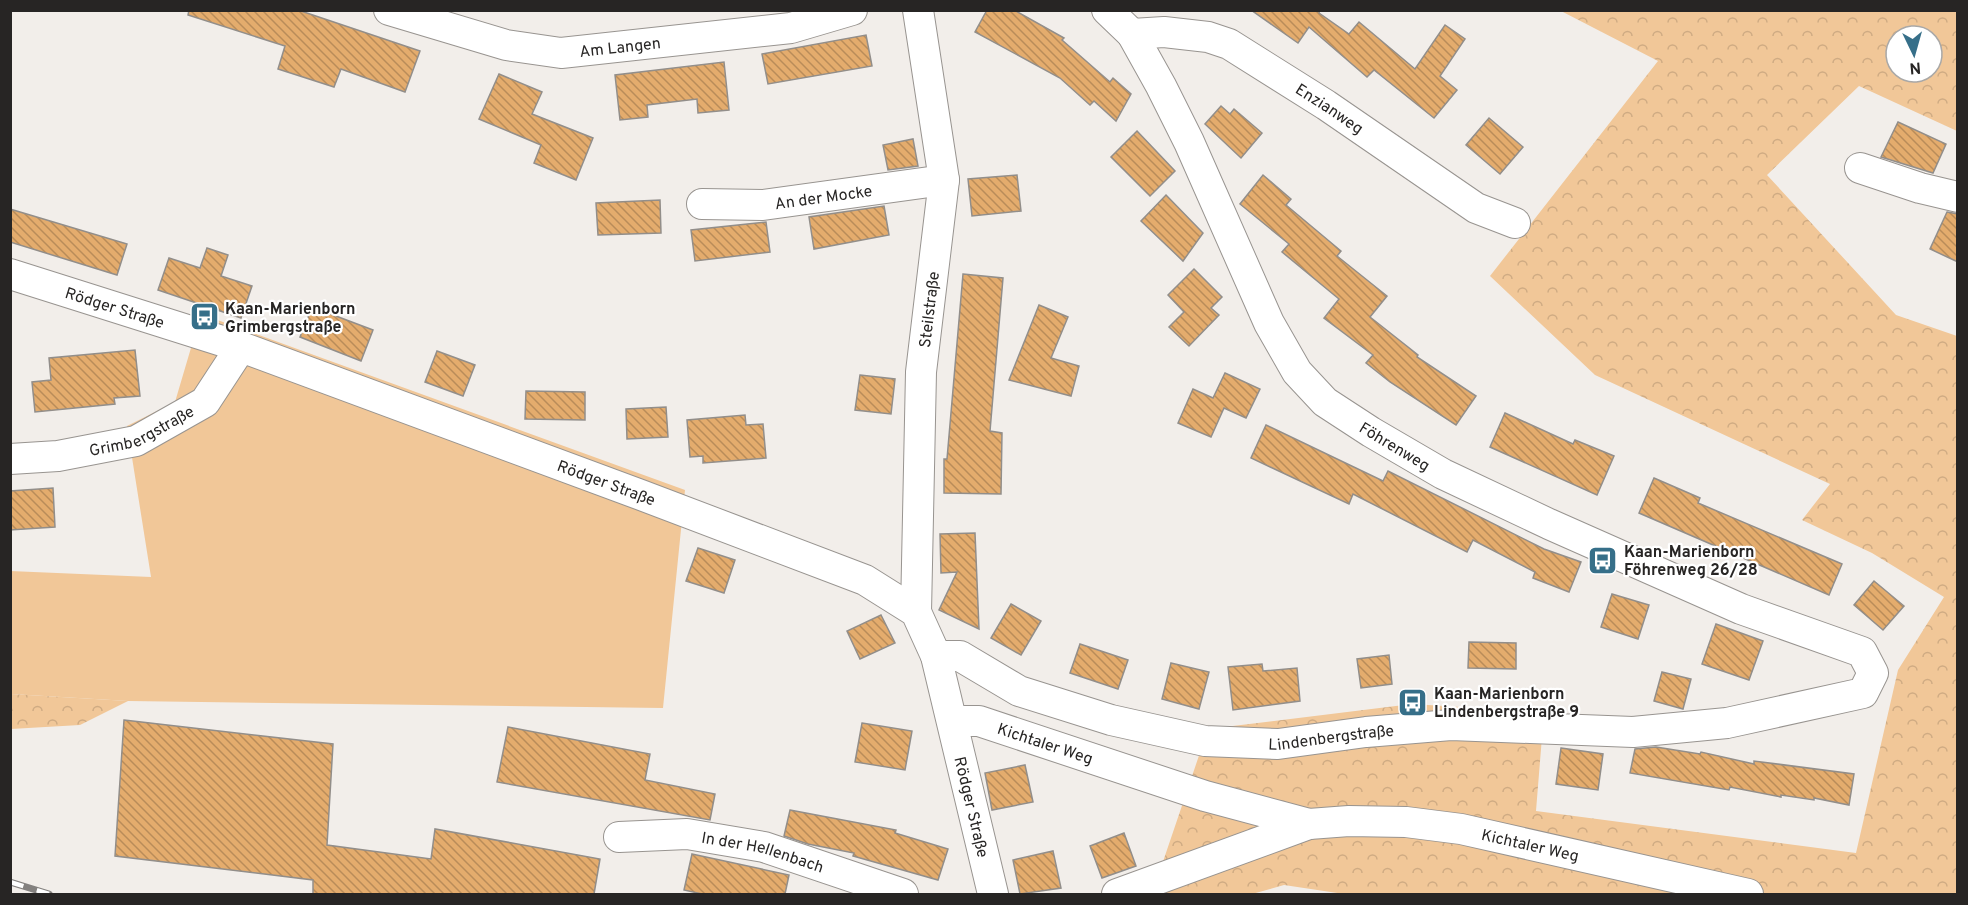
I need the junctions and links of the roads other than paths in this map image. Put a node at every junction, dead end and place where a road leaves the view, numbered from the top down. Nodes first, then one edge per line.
1 (389, 10) edge
2 (852, 10) edge
3 (918, 10) edge
4 (1107, 10) edge
5 (1132, 34) junction
6 (1860, 168) dead end
7 (944, 180) junction
8 (1958, 197) edge
9 (702, 204) dead end
10 (1515, 223) dead end
11 (10, 274) edge
12 (241, 347) junction
13 (10, 459) edge
14 (916, 612) junction
15 (936, 656) junction
16 (1873, 673) joint
17 (953, 721) junction
18 (1309, 824) junction
19 (619, 837) dead end
20 (903, 894) edge
21 (993, 894) edge
22 (1117, 894) edge
23 (1748, 894) edge

1 - 2 street, Am Langen
3 - 7 street, Steilstraße
4 - 5 street, Föhrenweg
5 - 10 street, Enzianweg
5 - 16 street, Föhrenweg
6 - 8 street
7 - 9 street, An der Mocke
7 - 14 street, Steilstraße
11 - 12 street, Rödger Straße
12 - 13 street, Grimbergstraße
12 - 14 street, Rödger Straße
14 - 15 street, Rödger Straße
15 - 16 street, Lindenbergstraße
15 - 17 street, Rödger Straße
17 - 18 street, Kichtaler Weg
17 - 21 street, Rödger Straße
18 - 22 street, Kichtaler Weg
18 - 23 street, Kichtaler Weg
19 - 20 street, In der Hellenbach

